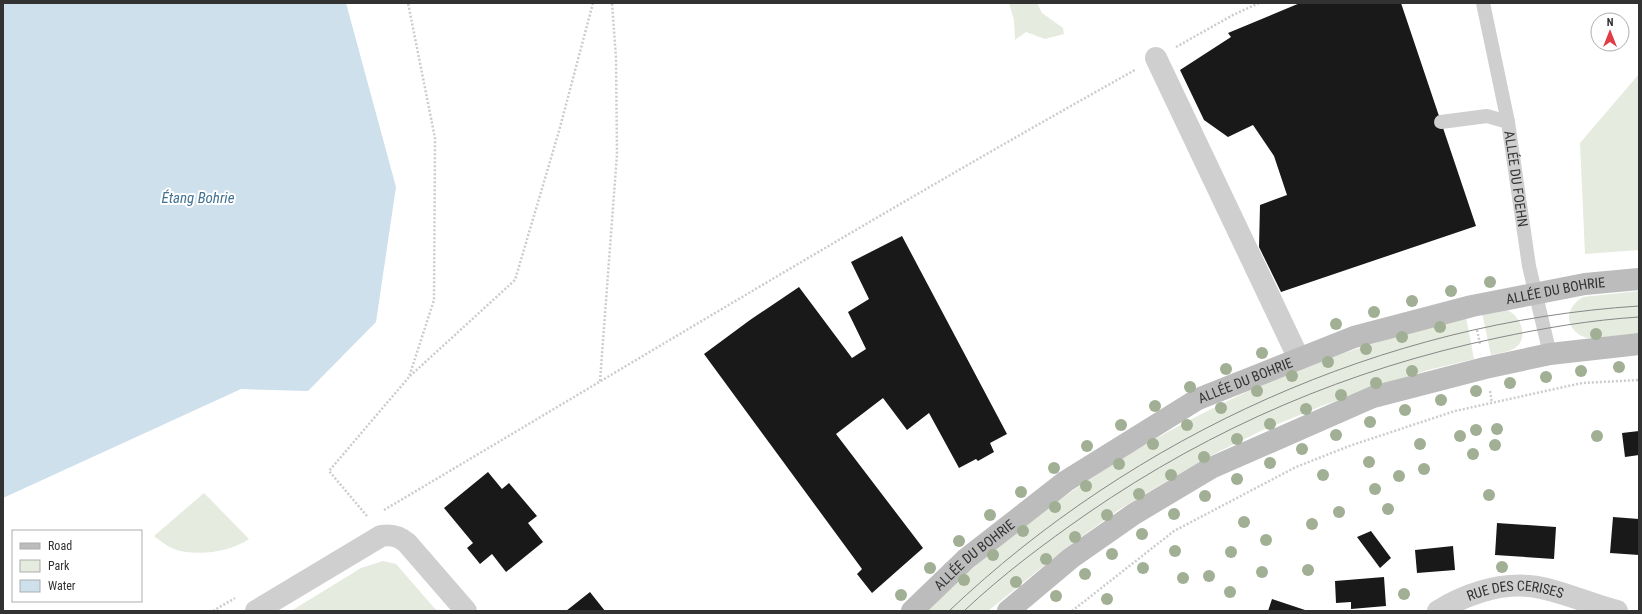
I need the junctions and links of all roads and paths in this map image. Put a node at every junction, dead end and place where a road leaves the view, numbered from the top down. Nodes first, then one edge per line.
1 (408, 3) edge
2 (593, 3) edge
3 (612, 3) edge
4 (1259, 3) edge
5 (1483, 3) edge
6 (1156, 58) junction
7 (1441, 122) dead end
8 (1508, 122) junction
9 (1639, 279) edge
10 (1535, 294) junction
11 (1475, 323) dead end
12 (1639, 344) edge
13 (1481, 349) dead end
14 (1550, 354) junction
15 (1299, 359) junction
16 (409, 377) junction
17 (1639, 380) edge
18 (600, 382) junction
19 (384, 511) dead end
20 (370, 519) dead end
21 (240, 595) dead end
22 (1570, 604) edge
23 (213, 611) edge
24 (256, 611) edge
25 (466, 611) edge
26 (912, 611) edge
27 (1008, 611) edge
28 (1072, 611) edge
29 (1438, 611) edge
30 (1617, 611) edge

1 - 16 path
2 - 16 path
3 - 18 path
4 - 6 path
5 - 8 lane, ALLÉE DU FOEHN
6 - 15 street
6 - 18 path
7 - 8 lane
8 - 10 lane, ALLÉE DU FOEHN
9 - 10 main road, ALLÉE DU BOHRIE
10 - 14 lane, ALLÉE DU FOEHN
10 - 15 main road, ALLÉE DU BOHRIE
11 - 13 path
12 - 14 main road
14 - 27 main road
15 - 26 main road, ALLÉE DU BOHRIE
16 - 20 path
17 - 28 path
18 - 19 path
21 - 23 path
22 - 29 street, RUE DES CERISES
22 - 30 street, RUE DES CERISES
24 - 25 street

